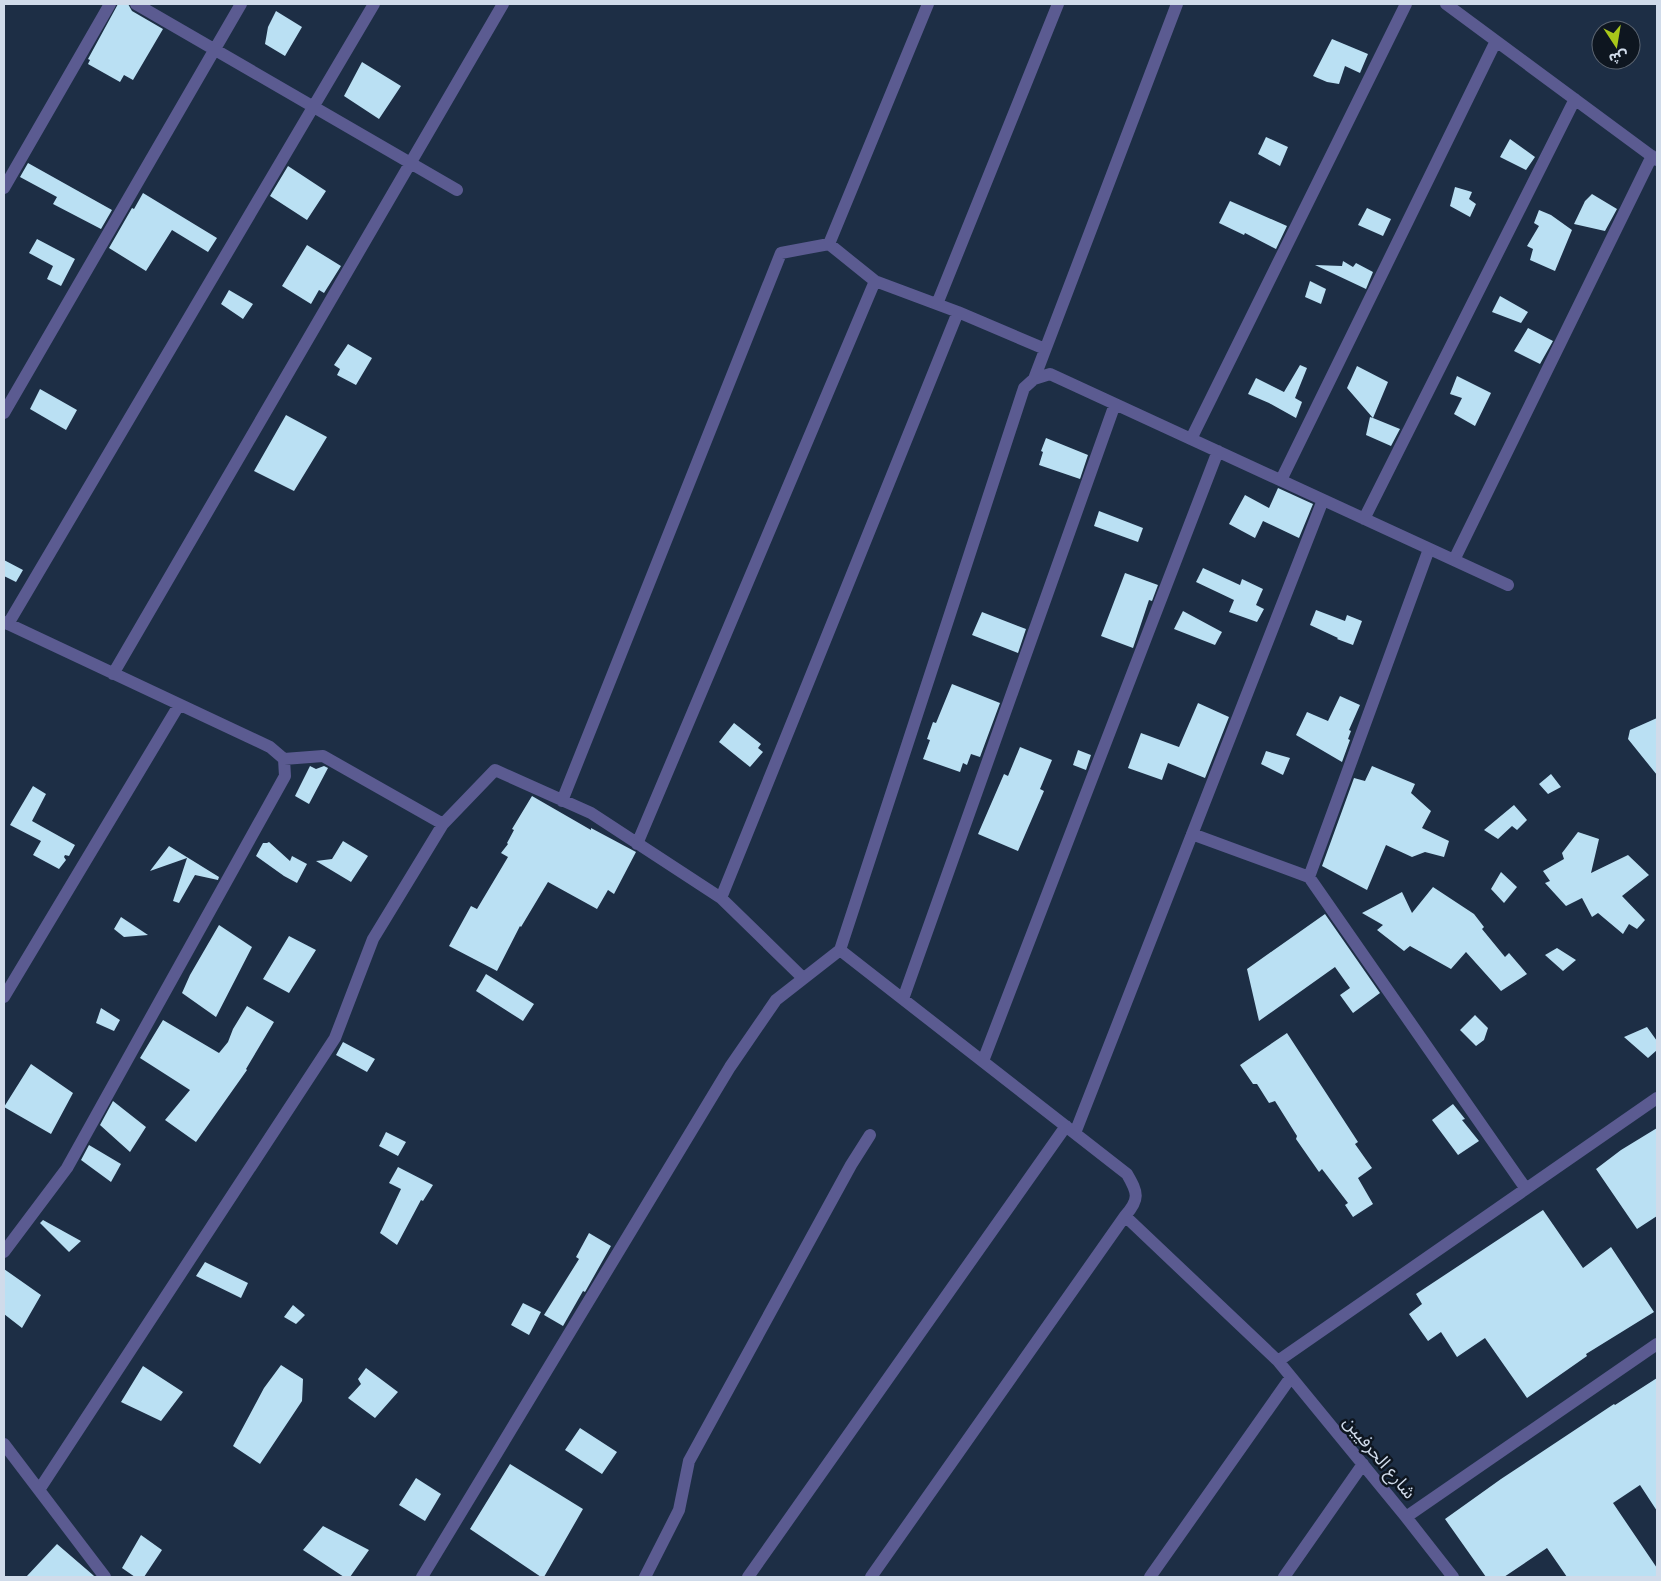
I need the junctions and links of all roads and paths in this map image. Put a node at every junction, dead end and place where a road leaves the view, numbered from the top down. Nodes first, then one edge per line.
1 (110, 4) edge
2 (136, 4) edge
3 (241, 4) edge
4 (374, 4) edge
5 (502, 4) edge
6 (928, 4) edge
7 (1058, 4) edge
8 (1177, 4) edge
9 (1406, 4) edge
10 (1446, 4) edge
11 (1496, 41) junction
12 (214, 49) junction
13 (1575, 99) junction
14 (314, 107) junction
15 (1655, 158) edge
16 (410, 163) junction
17 (4, 188) edge
18 (457, 190) dead end
19 (829, 244) junction
20 (875, 281) junction
21 (937, 304) junction
22 (958, 312) junction
23 (1045, 349) junction
24 (1034, 379) junction
25 (1115, 404) junction
26 (4, 413) edge
27 (1191, 439) junction
28 (1218, 451) junction
29 (1281, 480) junction
30 (1323, 500) junction
31 (1364, 519) junction
32 (1429, 549) junction
33 (1454, 560) junction
34 (1508, 586) dead end
35 (6, 623) edge
36 (113, 674) junction
37 (179, 705) junction
38 (284, 759) junction
39 (562, 800) junction
40 (443, 824) junction
41 (1192, 834) junction
42 (637, 844) junction
43 (1309, 877) junction
44 (721, 898) junction
45 (840, 950) junction
46 (804, 978) junction
47 (4, 997) edge
48 (903, 999) junction
49 (983, 1061) junction
50 (1657, 1098) edge
51 (1071, 1130) junction
52 (870, 1135) dead end
53 (1526, 1189) junction
54 (1125, 1216) junction
55 (4, 1252) edge
56 (1657, 1344) edge
57 (1278, 1361) junction
58 (1290, 1377) junction
59 (4, 1444) edge
60 (1363, 1464) junction
61 (39, 1490) junction
62 (1406, 1517) junction
63 (106, 1577) edge
64 (422, 1577) edge
65 (644, 1577) edge
66 (748, 1577) edge
67 (871, 1577) edge
68 (1150, 1577) edge
69 (1284, 1577) edge
70 (1453, 1577) edge

1 - 17 street
2 - 12 street
3 - 12 street
4 - 14 street
5 - 16 street
6 - 19 street
7 - 21 street
8 - 23 street
9 - 27 street
10 - 11 street
11 - 13 street
11 - 29 street
12 - 14 street
12 - 26 street
13 - 15 street
13 - 31 street
14 - 16 street
14 - 35 street
15 - 33 street
16 - 18 street
16 - 36 street
19 - 20 street
19 - 39 street
20 - 21 street
20 - 42 street
21 - 22 street
22 - 23 street
22 - 44 street
23 - 24 street
24 - 25 street
24 - 45 street
25 - 27 street
25 - 48 street
27 - 28 street
28 - 29 street
28 - 49 street
29 - 30 street
30 - 31 street
30 - 41 street
31 - 32 street
32 - 33 street
32 - 43 street
33 - 34 street
35 - 36 street
36 - 37 street
37 - 38 street
37 - 47 street
38 - 40 street
38 - 55 street
39 - 40 street
39 - 42 street
40 - 61 street
41 - 43 street
41 - 51 street
42 - 44 street
43 - 53 street
44 - 46 street
45 - 46 street
45 - 48 street
46 - 64 street
48 - 49 street
49 - 51 street
50 - 53 street
51 - 54 street
51 - 66 street
52 - 65 street
53 - 57 street
54 - 57 street, شارع الحرفيين
54 - 67 street
56 - 62 street
57 - 58 street, شارع الحرفيين
58 - 60 street, شارع الحرفيين
58 - 68 street
59 - 61 street
60 - 62 street, شارع الحرفيين
60 - 69 street
61 - 63 street
62 - 70 street, شارع الحرفيين

